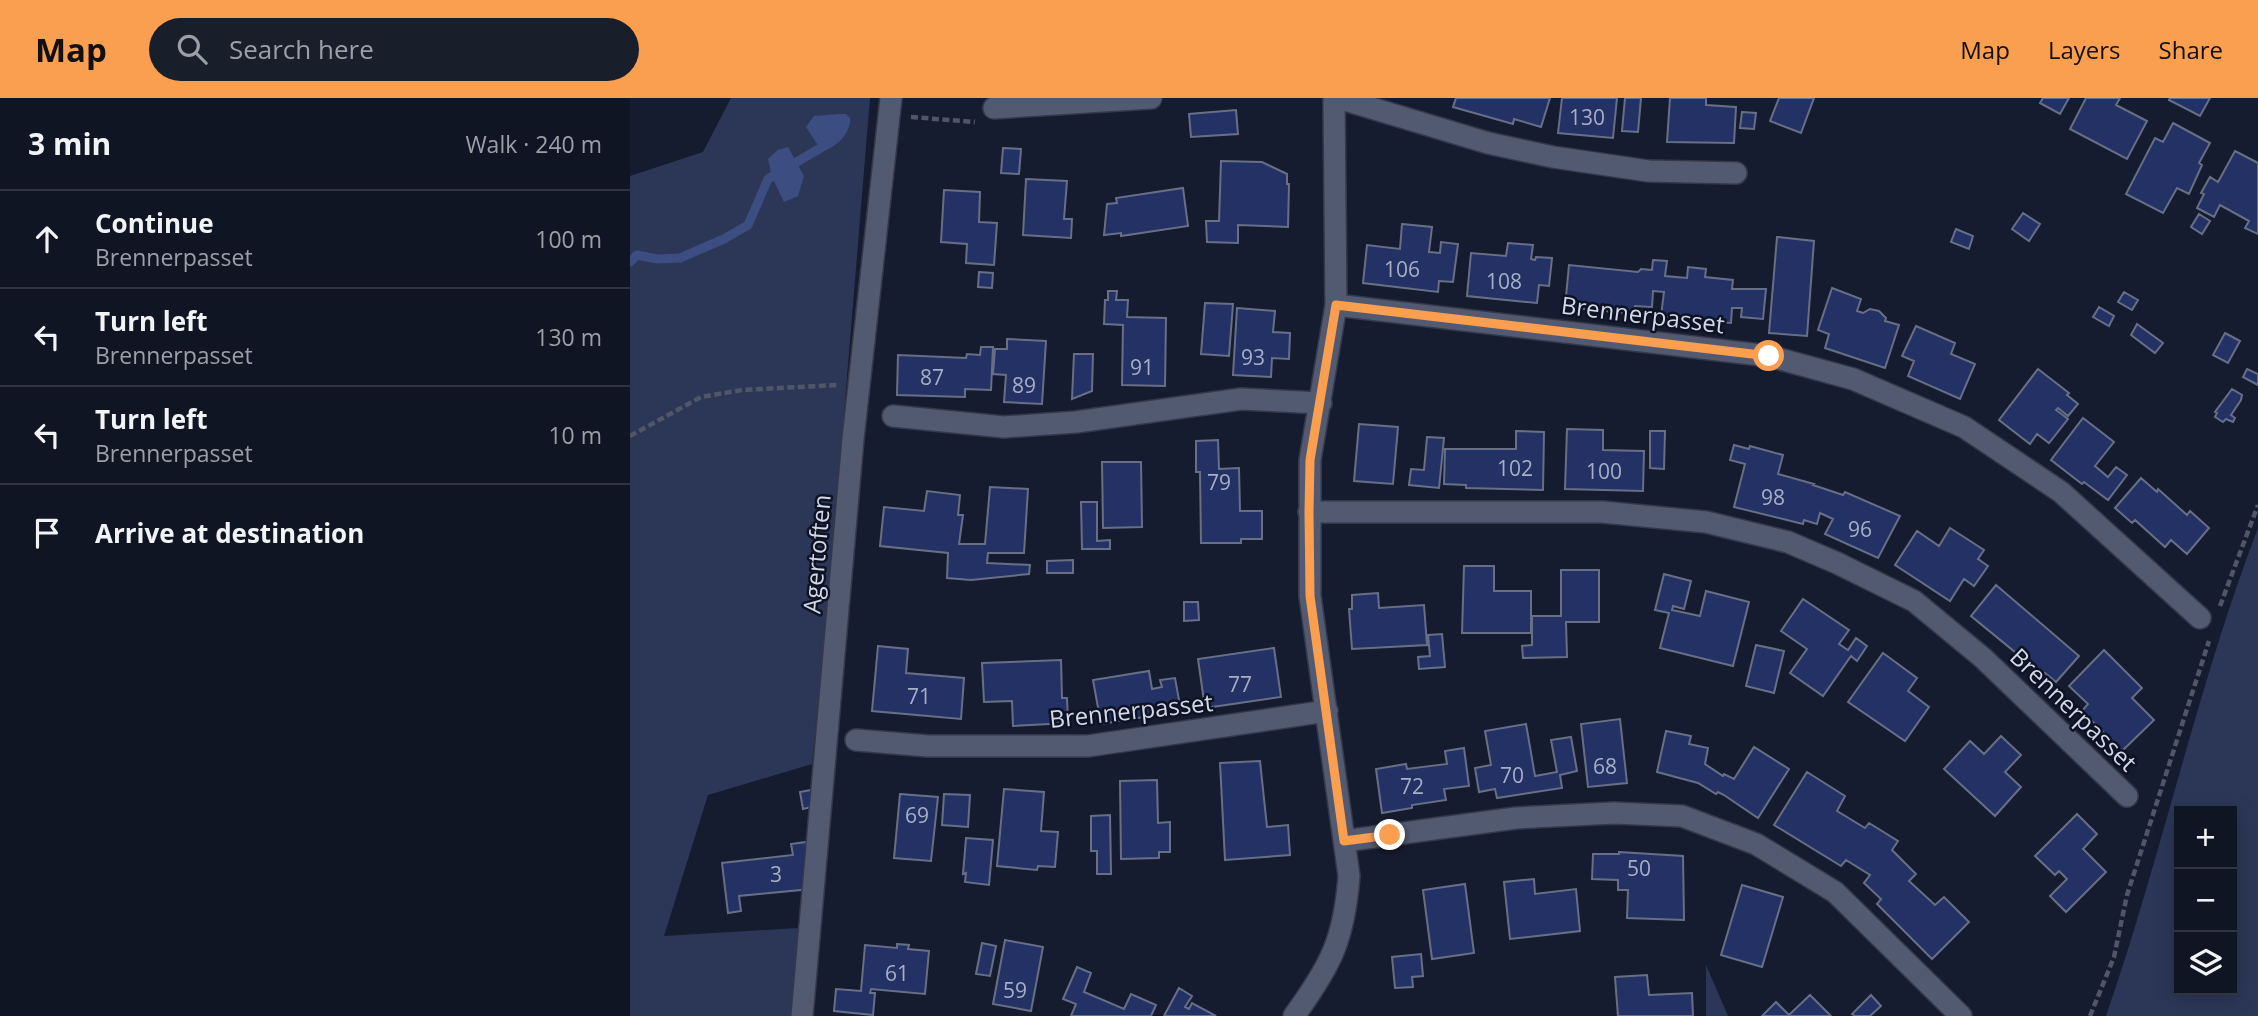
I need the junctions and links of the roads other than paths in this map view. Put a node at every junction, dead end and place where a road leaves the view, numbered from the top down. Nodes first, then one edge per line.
1 (1151, 98) edge
2 (1336, 98) edge
3 (890, 107) edge
4 (987, 115) road end
5 (1736, 173) dead end
6 (1336, 305) junction
7 (1321, 404) junction
8 (893, 416) dead end
9 (1309, 512) junction
10 (2209, 622) road end
11 (1327, 711) junction
12 (856, 740) dead end
13 (2127, 796) dead end
14 (1344, 841) junction
15 (802, 1016) edge
16 (1294, 1016) edge
17 (1962, 1016) edge

1 - 4 street
2 - 5 street
2 - 6 street
3 - 15 street, Agertoften
6 - 7 street
6 - 10 street, Brennerpasset
7 - 8 street
7 - 9 street
9 - 11 street
9 - 13 street, Brennerpasset
11 - 12 street, Brennerpasset
11 - 14 street
14 - 16 street
14 - 17 street

